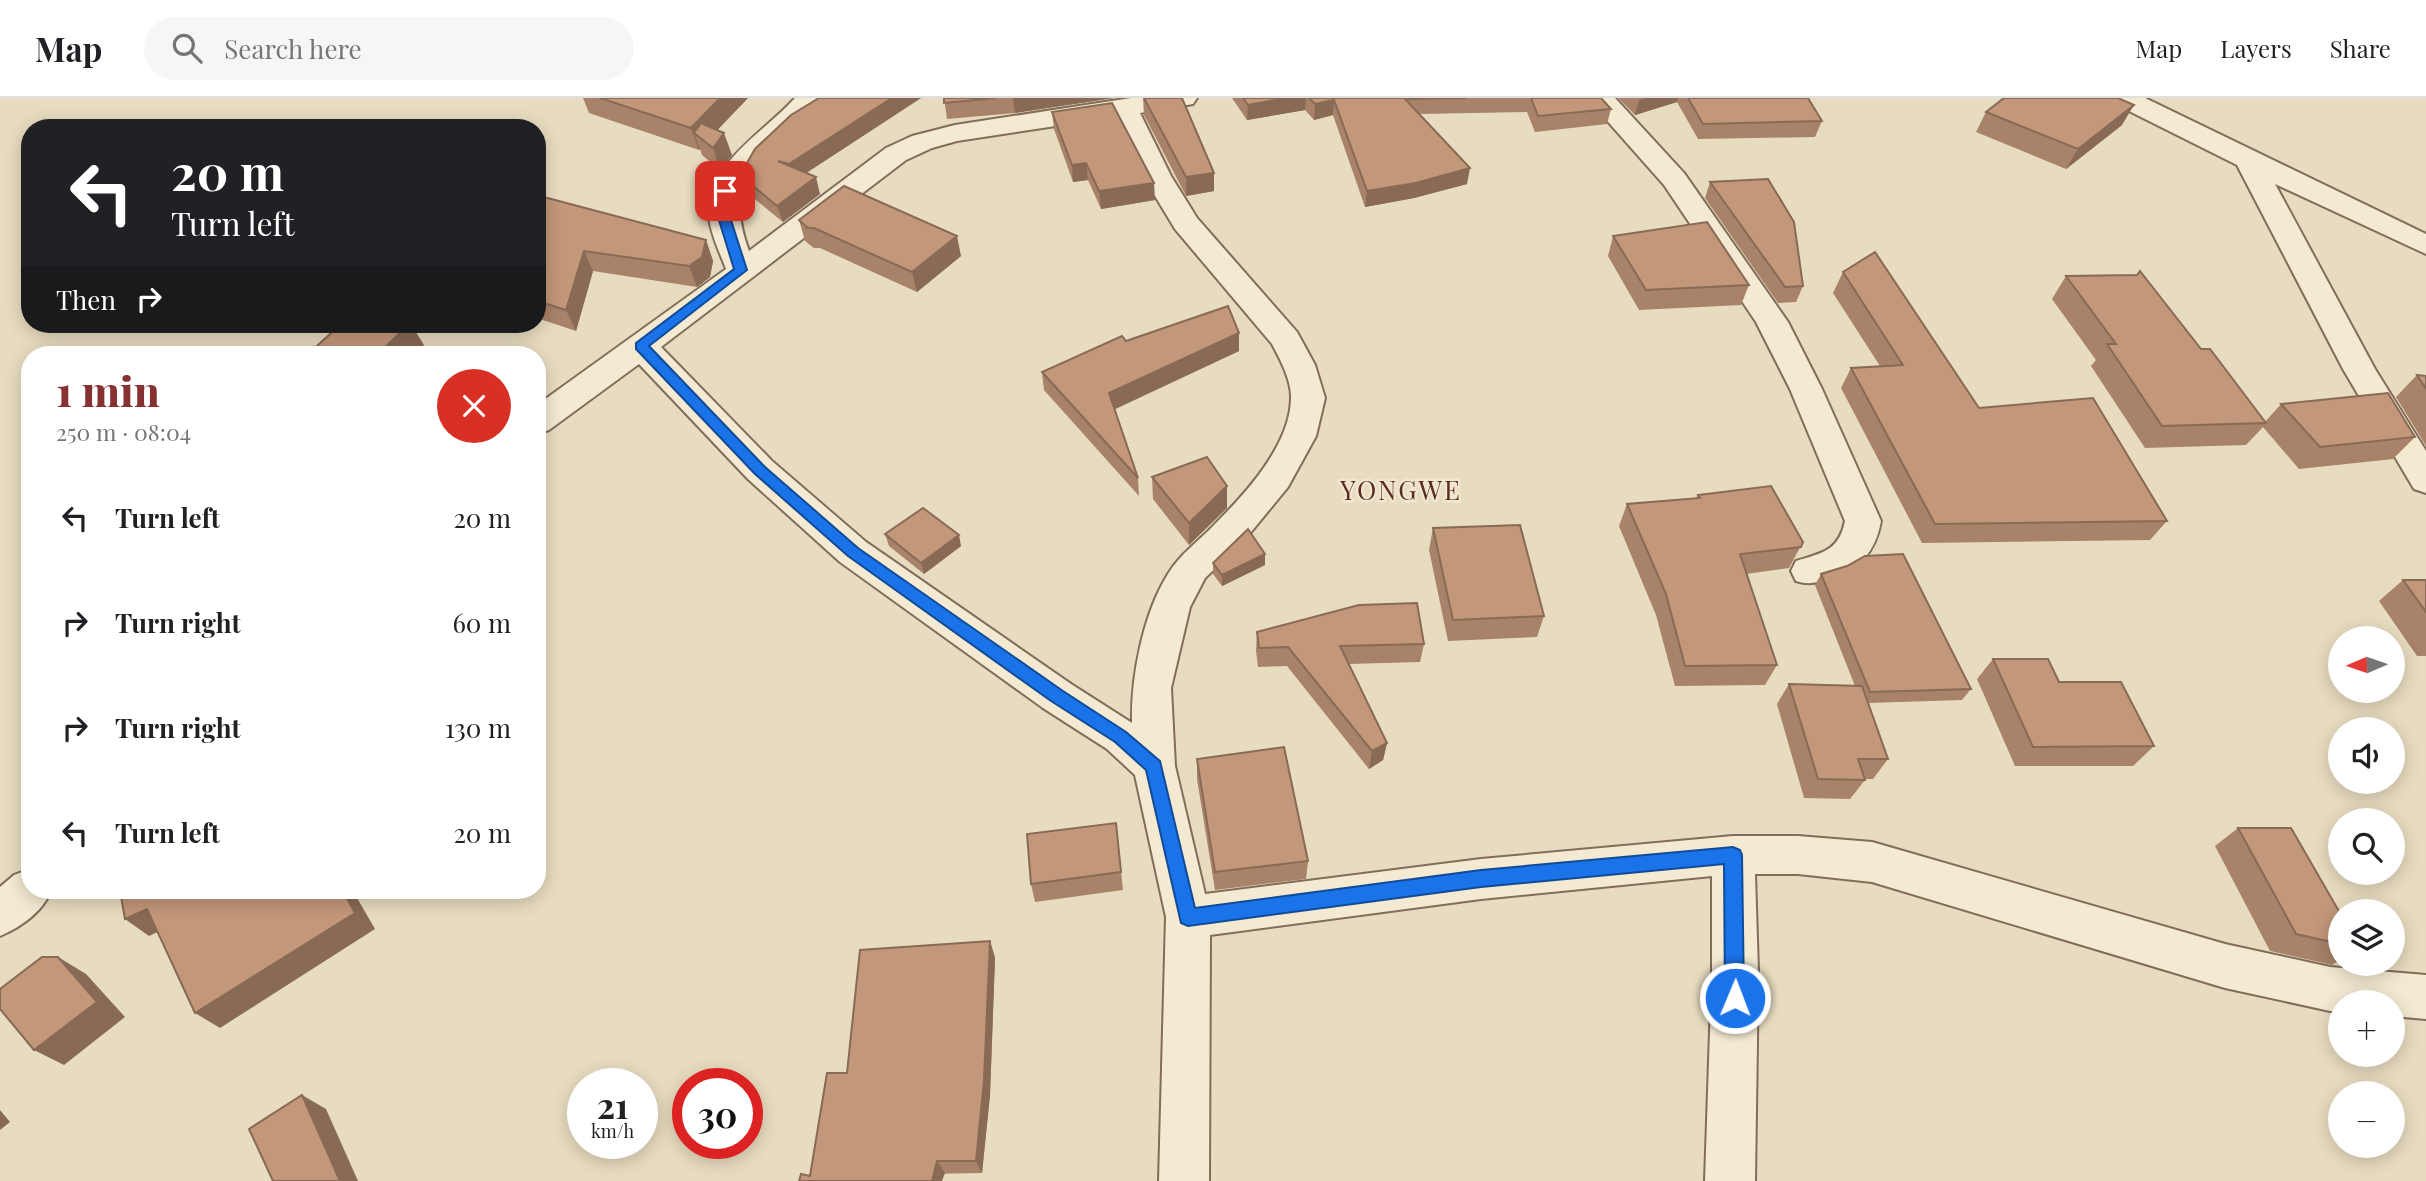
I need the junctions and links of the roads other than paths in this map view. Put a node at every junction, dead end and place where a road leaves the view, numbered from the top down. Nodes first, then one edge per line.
1 (809, 98) edge
2 (1184, 98) edge
3 (1600, 98) edge
4 (2124, 98) edge
5 (1124, 108) junction
6 (2247, 158) junction
7 (2426, 244) edge
8 (741, 270) junction
9 (641, 346) junction
10 (546, 415) edge
11 (2426, 480) edge
12 (1809, 571) dead end
13 (1154, 766) junction
14 (1733, 855) junction
15 (21, 897) edge
16 (0, 915) edge
17 (1188, 917) junction
18 (2426, 997) edge
19 (1184, 1181) edge
20 (1730, 1181) edge

1 - 8 street
2 - 5 street
3 - 12 street
4 - 6 street
5 - 8 street
5 - 13 street
6 - 7 street
6 - 11 street
8 - 9 street
9 - 10 street
9 - 13 street
13 - 17 street
14 - 17 street
14 - 18 street
14 - 20 street
15 - 16 street
17 - 19 street

